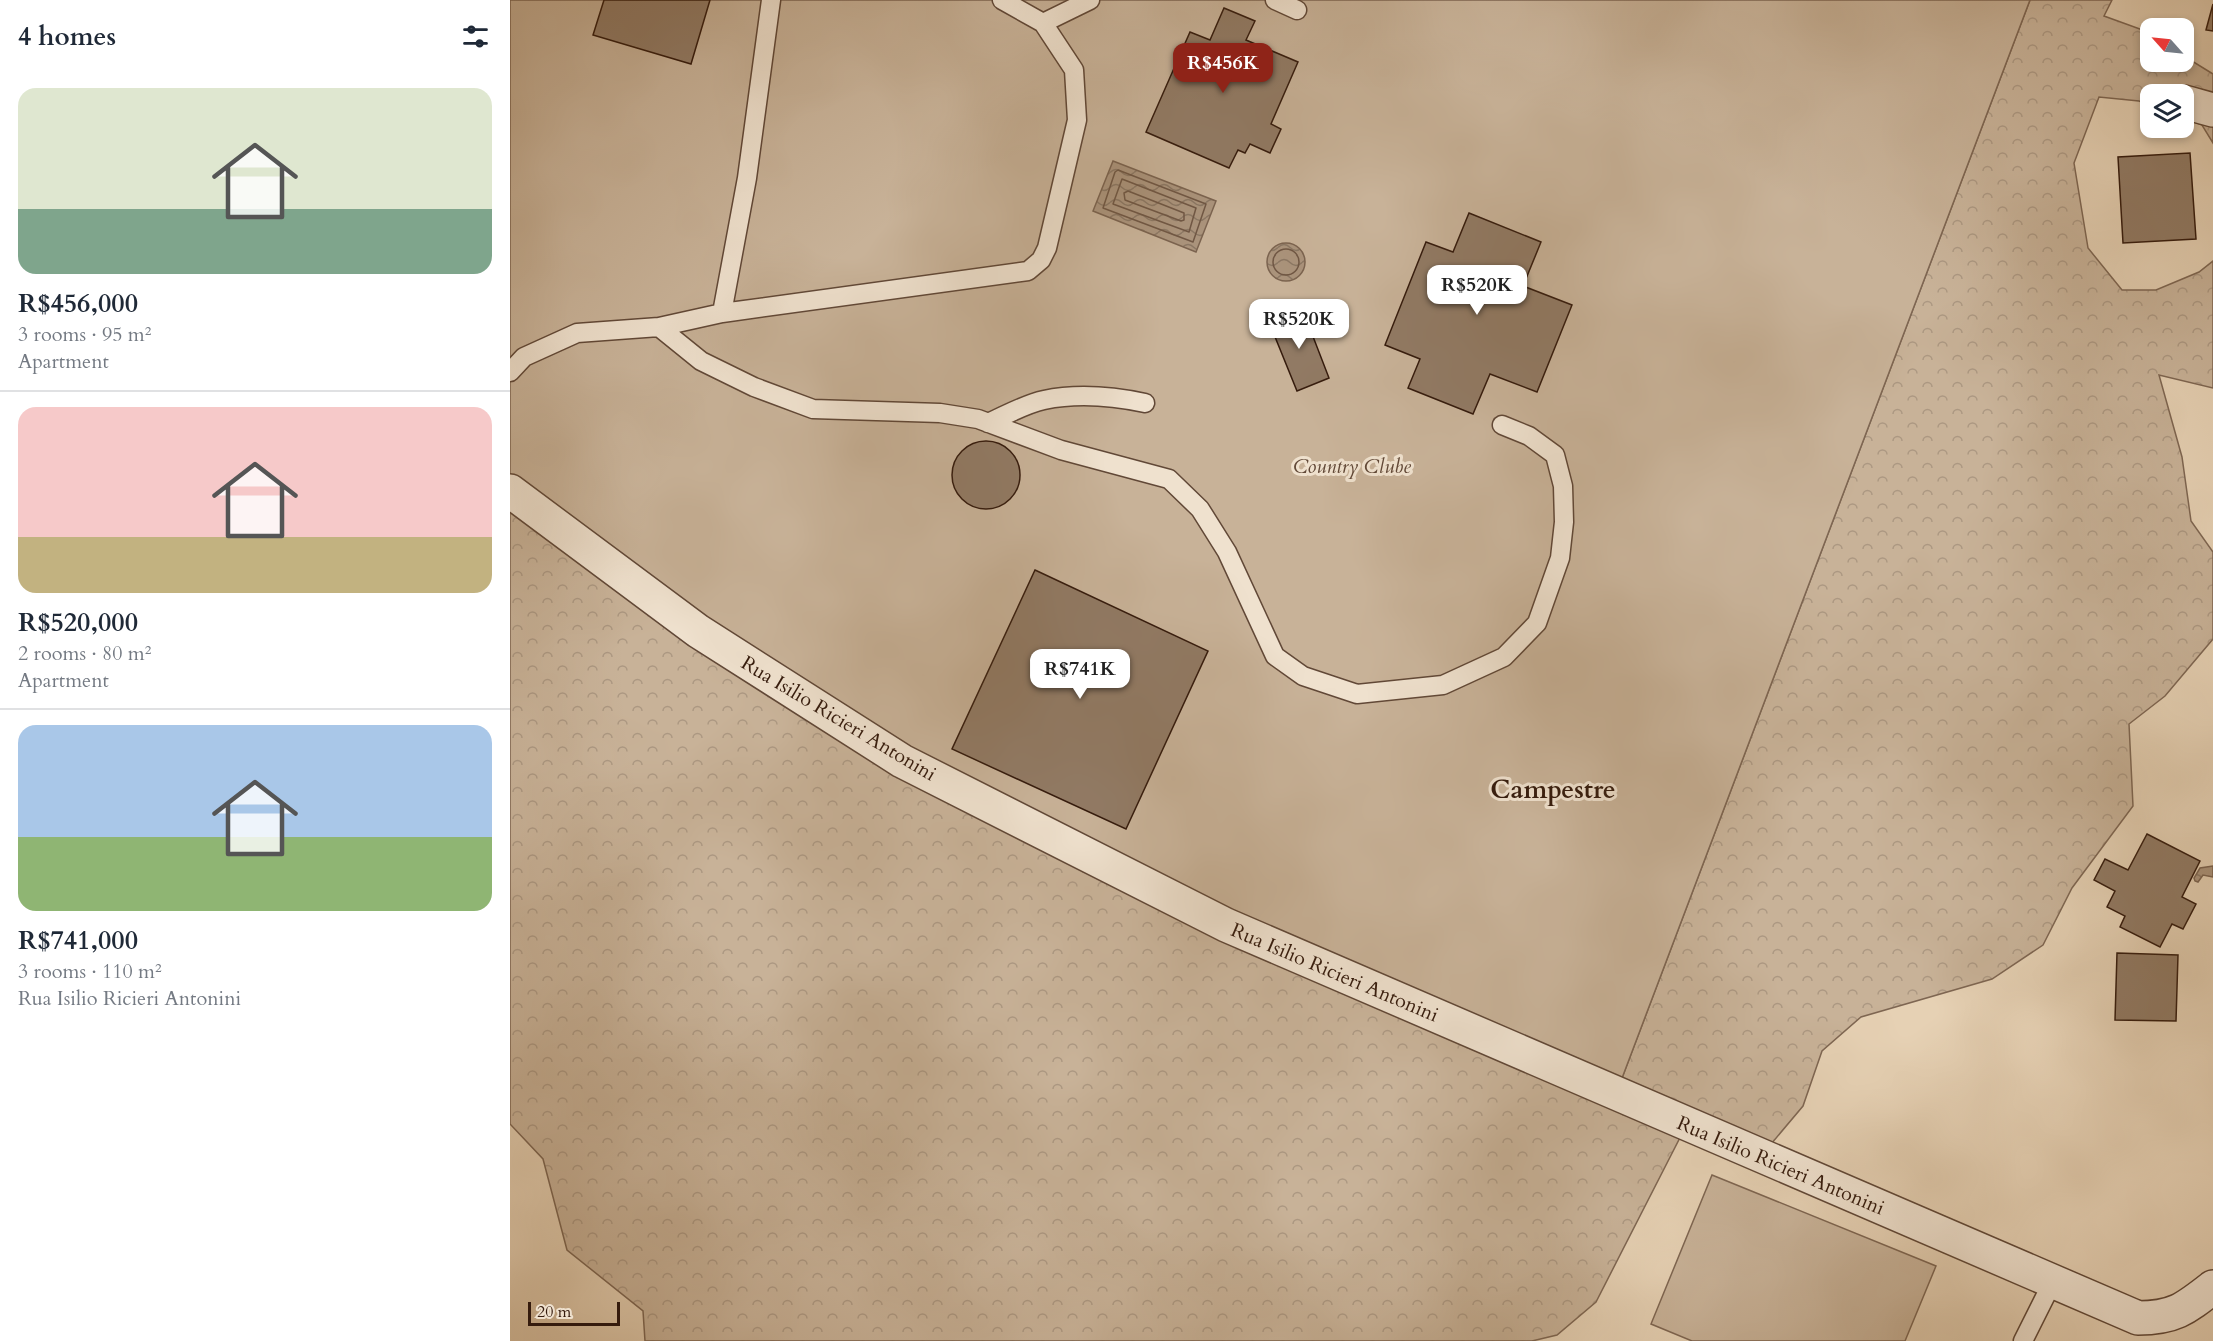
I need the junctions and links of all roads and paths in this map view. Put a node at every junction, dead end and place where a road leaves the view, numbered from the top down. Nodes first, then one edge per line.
1 (771, 0) edge
2 (1002, 0) edge
3 (1090, 0) edge
4 (1275, 0) edge
5 (1297, 10) dead end
6 (1043, 23) junction
7 (2194, 105) edge
8 (2213, 110) edge
9 (722, 313) junction
10 (659, 327) junction
11 (510, 372) edge
12 (1145, 403) dead end
13 (988, 423) junction
14 (1502, 424) dead end
15 (510, 491) edge
16 (2053, 1281) junction
17 (2213, 1287) edge
18 (2023, 1341) edge

1 - 9 lane
2 - 6 lane
3 - 6 lane
4 - 5 lane
6 - 9 lane
7 - 8 street
9 - 10 lane
10 - 11 lane
10 - 13 lane
12 - 13 lane
13 - 14 lane
15 - 16 street, Rua Isilio Ricieri Antonini
16 - 17 street, Rua Isilio Ricieri Antonini
16 - 18 lane

